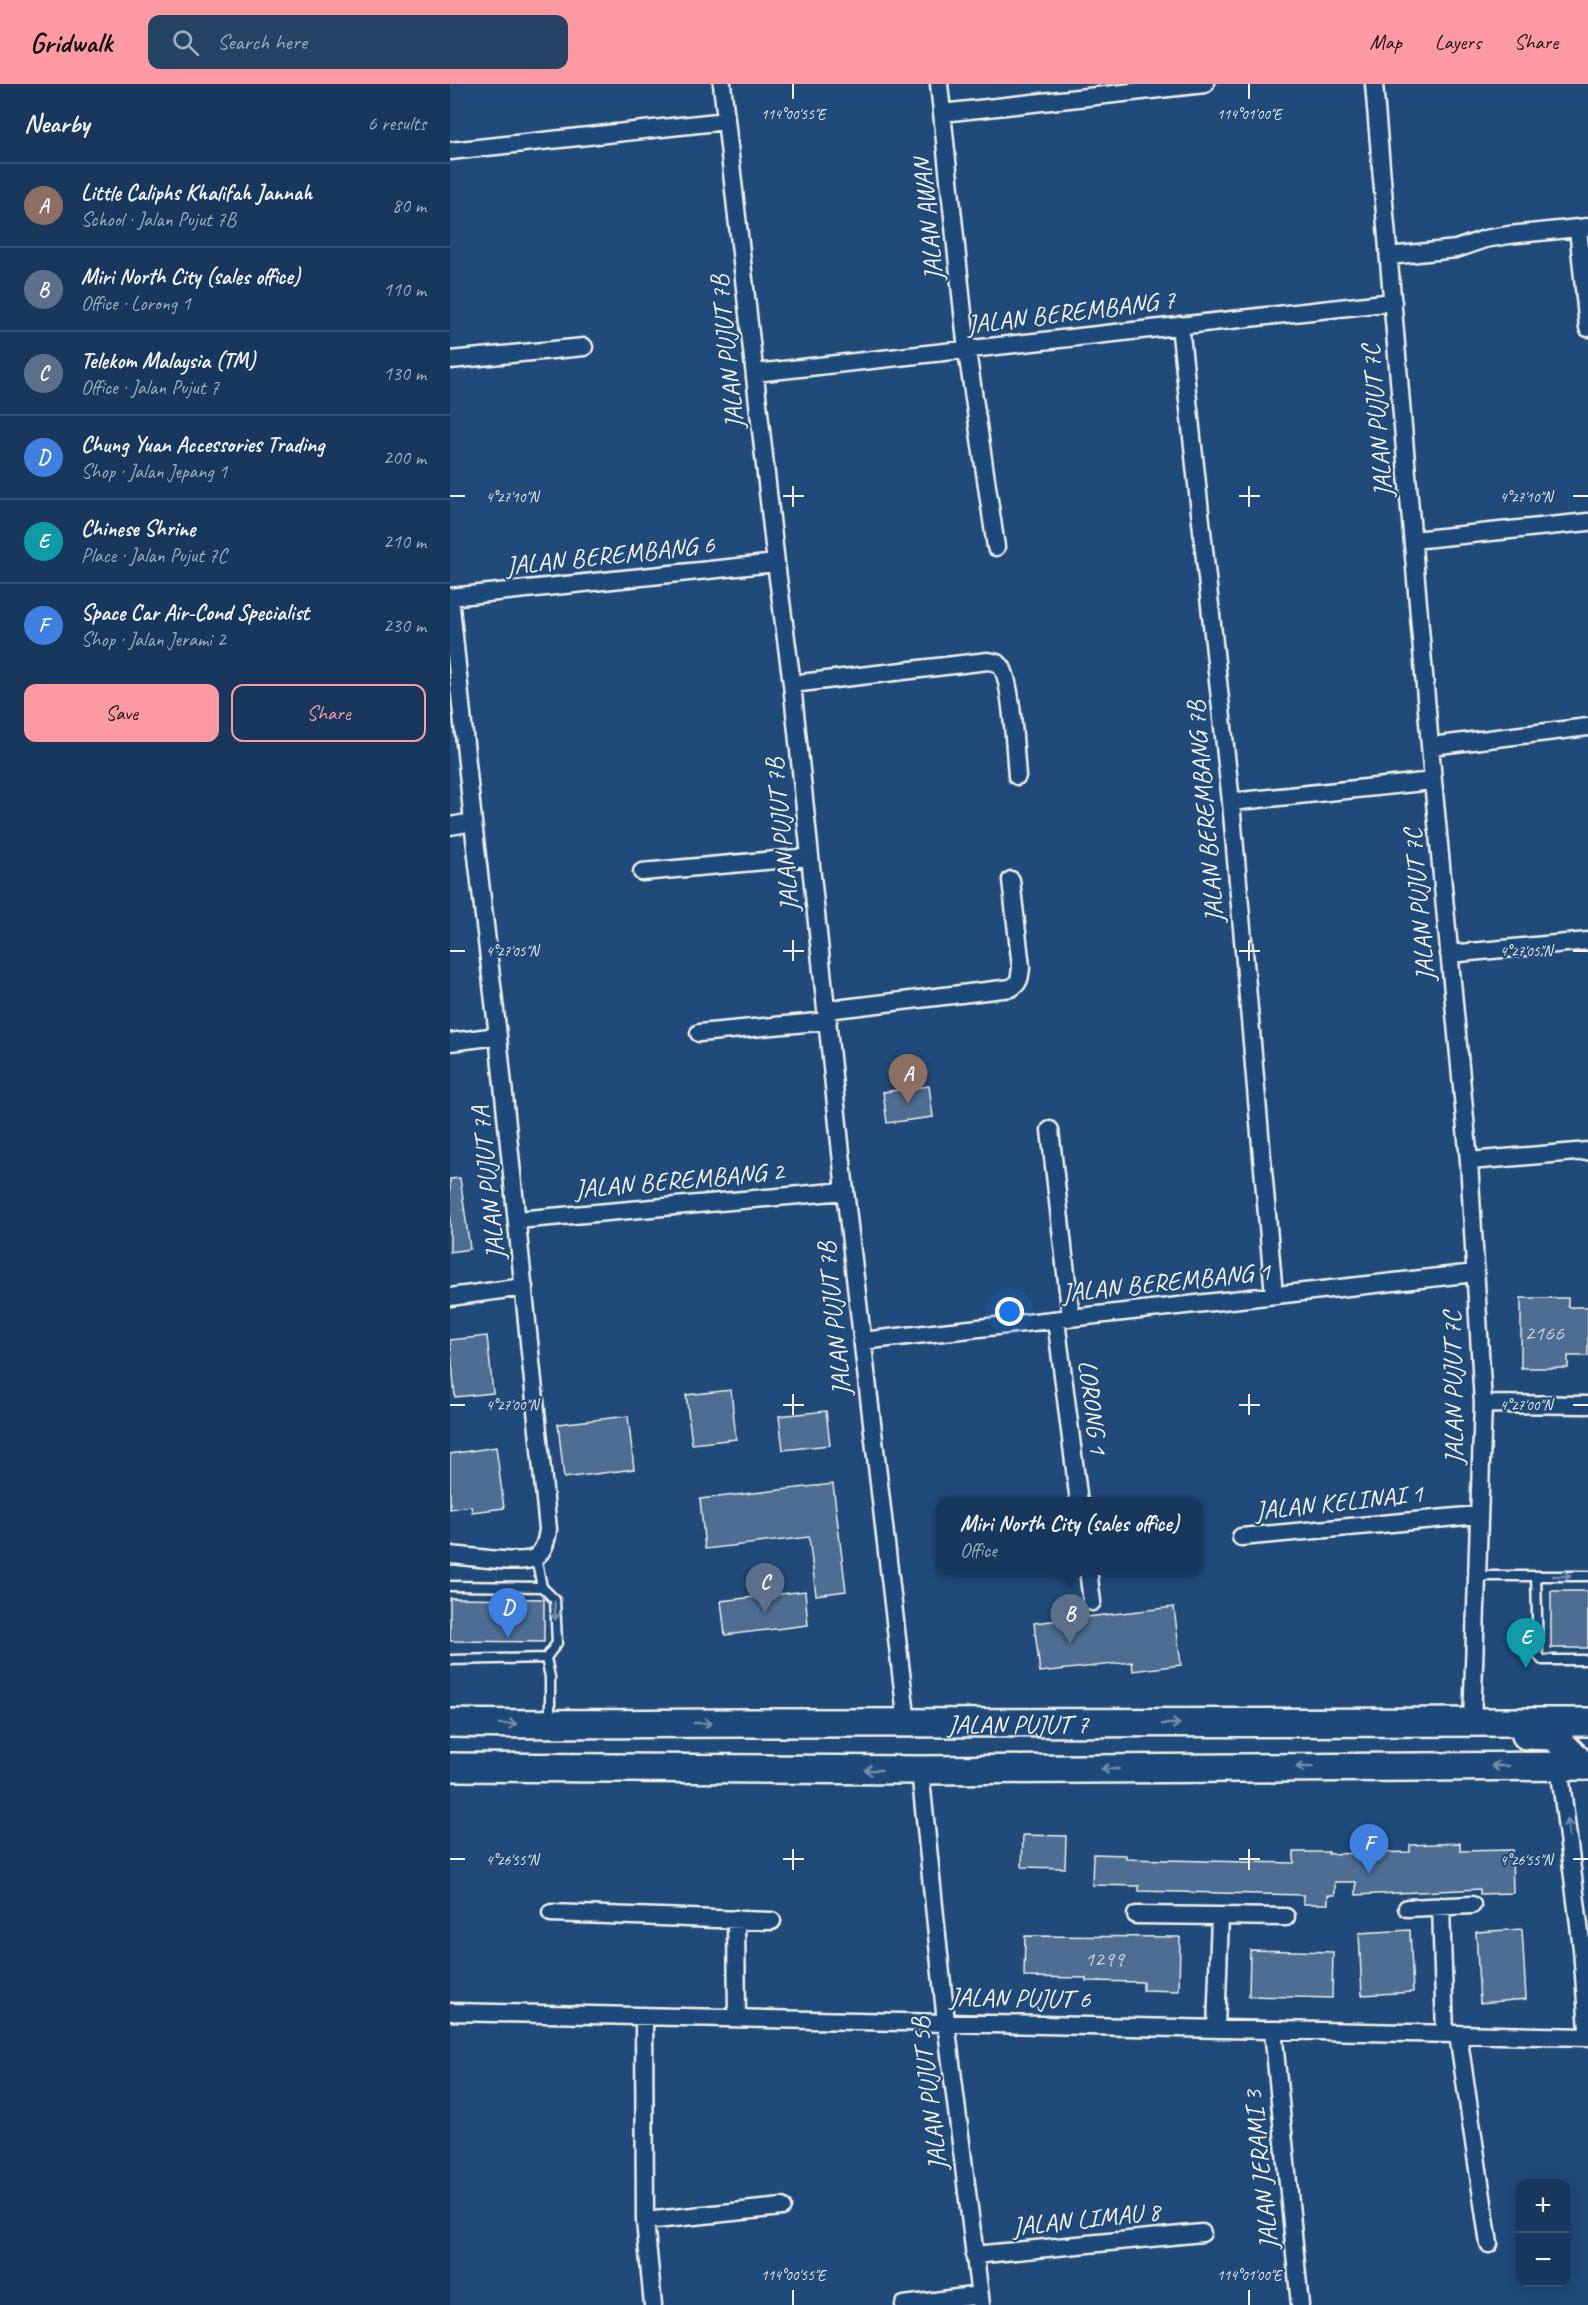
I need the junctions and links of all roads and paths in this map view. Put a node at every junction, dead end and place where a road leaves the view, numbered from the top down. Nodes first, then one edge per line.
1 (722, 84) edge
2 (939, 84) edge
3 (1205, 84) edge
4 (1374, 84) edge
5 (942, 113) junction
6 (726, 122) junction
7 (450, 151) edge
8 (1583, 227) edge
9 (1389, 256) junction
10 (1393, 302) junction
11 (1180, 325) junction
12 (1588, 328) edge
13 (584, 347) dead end
14 (967, 351) junction
15 (450, 360) edge
16 (755, 373) junction
17 (1588, 522) edge
18 (1413, 540) junction
19 (996, 547) dead end
20 (776, 563) junction
21 (450, 597) edge
22 (792, 684) junction
23 (1588, 728) edge
24 (1431, 746) junction
25 (1017, 776) dead end
26 (1433, 781) junction
27 (1231, 802) junction
28 (473, 822) junction
29 (450, 826) edge
30 (809, 857) junction
31 (642, 872) dead end
32 (1011, 880) dead end
33 (1588, 941) edge
34 (1449, 954) junction
35 (827, 1015) junction
36 (699, 1033) dead end
37 (498, 1036) junction
38 (450, 1042) edge
39 (1050, 1130) dead end
40 (1588, 1151) edge
41 (1469, 1161) junction
42 (845, 1191) junction
43 (517, 1220) junction
44 (1475, 1273) junction
45 (524, 1287) junction
46 (1274, 1295) junction
47 (450, 1297) edge
48 (1063, 1319) junction
49 (862, 1341) junction
50 (1483, 1404) junction
51 (1588, 1405) edge
52 (1079, 1497) edge
53 (1478, 1515) junction
54 (1241, 1538) dead end
55 (539, 1553) junction
56 (450, 1555) edge
57 (1089, 1575) edge
58 (1478, 1576) junction
59 (1536, 1576) junction
60 (1588, 1576) edge
61 (450, 1586) edge
62 (542, 1587) junction
63 (1092, 1602) dead end
64 (546, 1658) junction
65 (450, 1660) edge
66 (1588, 1660) edge
67 (1588, 1722) edge
68 (450, 1723) edge
69 (1472, 1723) junction
70 (907, 1724) junction
71 (550, 1725) junction
72 (1303, 1725) junction
73 (450, 1767) edge
74 (1580, 1768) edge
75 (920, 1770) junction
76 (1472, 1905) dead end
77 (1441, 1906) junction
78 (1407, 1908) dead end
79 (551, 1913) dead end
80 (1136, 1915) dead end
81 (1220, 1916) junction
82 (1286, 1917) dead end
83 (736, 1920) junction
84 (772, 1921) dead end
85 (1585, 1948) edge
86 (450, 2012) edge
87 (644, 2016) junction
88 (737, 2018) junction
89 (946, 2022) junction
90 (1216, 2029) junction
91 (1273, 2030) junction
92 (1588, 2030) edge
93 (1452, 2034) junction
94 (1588, 2037) edge
95 (782, 2207) dead end
96 (645, 2221) junction
97 (1202, 2234) dead end
98 (1489, 2244) dead end
99 (974, 2255) junction
100 (980, 2300) edge
101 (653, 2305) edge
102 (904, 2305) edge
103 (1300, 2305) edge

1 - 6 street, JALAN PUJUT 7B
2 - 5 street, JALAN AWAN
3 - 5 street
4 - 9 street, JALAN PUJUT 7C
5 - 14 street, JALAN AWAN
6 - 7 street
6 - 16 street, JALAN PUJUT 7B
8 - 9 street
8 - 12 street
9 - 10 street, JALAN PUJUT 7C
10 - 11 street, JALAN BEREMBANG 7
10 - 18 street, JALAN PUJUT 7C
11 - 14 street, JALAN BEREMBANG 7
11 - 27 street, JALAN BEREMBANG 7B
13 - 15 street
14 - 16 street, JALAN BEREMBANG 7
14 - 19 street, JALAN AWAN
16 - 20 street, JALAN PUJUT 7B
17 - 18 street
18 - 24 street, JALAN PUJUT 7C
20 - 21 street, JALAN BEREMBANG 6
20 - 22 street, JALAN PUJUT 7B
21 - 28 street, JALAN PUJUT 7A
22 - 25 street
22 - 30 street, JALAN PUJUT 7B
23 - 24 street
24 - 26 street, JALAN PUJUT 7C
26 - 27 street
26 - 34 street, JALAN PUJUT 7C
27 - 46 street, JALAN BEREMBANG 7B
28 - 29 street
28 - 37 street, JALAN PUJUT 7A
30 - 31 street
30 - 35 street, JALAN PUJUT 7B
32 - 35 street
33 - 34 street
34 - 41 street, JALAN PUJUT 7C
35 - 36 street
35 - 42 street, JALAN PUJUT 7B
37 - 38 street
37 - 43 street, JALAN PUJUT 7A
39 - 48 street, LORONG 1
40 - 41 street
41 - 44 street, JALAN PUJUT 7C
42 - 43 street, JALAN BEREMBANG 2
42 - 49 street, JALAN PUJUT 7B
43 - 45 street, JALAN PUJUT 7A
44 - 46 street, JALAN BEREMBANG 1
44 - 50 street, JALAN PUJUT 7C
45 - 47 street
45 - 55 street, JALAN PUJUT 7A
46 - 48 street, JALAN BEREMBANG 1
48 - 49 street, JALAN BEREMBANG 1
48 - 52 street, LORONG 1
49 - 70 street, JALAN PUJUT 7B
50 - 51 street
50 - 53 street, JALAN PUJUT 7C
53 - 54 street, JALAN KELINAI 1
53 - 58 street, JALAN PUJUT 7C
55 - 56 street
55 - 62 lane
57 - 63 street
58 - 59 lane
58 - 69 street, JALAN PUJUT 7C
59 -> 60 lane
59 - 66 lane
61 - 62 lane
62 -> 64 lane
64 - 65 lane
64 - 71 lane
67 - 69 main road, JALAN PUJUT 7
68 -> 71 main road, JALAN PUJUT 7
69 - 72 main road, JALAN PUJUT 7
71 -> 70 main road, JALAN PUJUT 7
70 -> 72 main road, JALAN PUJUT 7
72 - 74 main road
75 -> 73 main road, JALAN PUJUT 7
74 -> 75 main road, JALAN PUJUT 7
85 -> 74 street
75 - 89 street, JALAN PUJUT 5B
76 - 77 street
77 - 78 street
77 - 93 street
79 - 83 street
80 - 81 street
81 - 82 street
81 - 90 street
83 - 84 street
83 - 88 street
85 - 92 street
86 - 87 street, JALAN PUJUT 6
87 - 88 street, JALAN PUJUT 6
87 - 96 street
88 - 89 street, JALAN PUJUT 6
89 - 90 street, JALAN PUJUT 6
89 - 99 street, JALAN PUJUT 5B
90 - 91 street, JALAN PUJUT 6
91 - 93 street, JALAN PUJUT 6
91 - 103 street, JALAN JERAMI 3
93 - 94 street, JALAN PUJUT 6
93 - 98 street
95 - 96 street
96 - 101 street
97 - 99 street, JALAN LIMAU 8
99 - 100 street, JALAN PUJUT 5B
100 - 102 street

